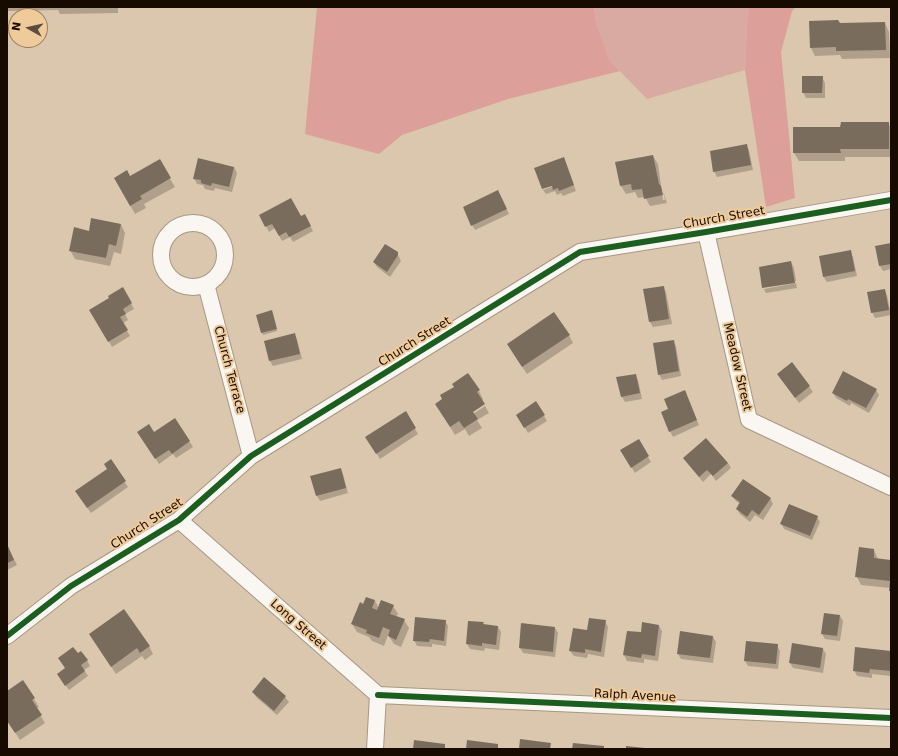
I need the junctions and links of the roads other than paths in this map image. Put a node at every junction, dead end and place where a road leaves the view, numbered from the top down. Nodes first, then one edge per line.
1 (891, 200) edge
2 (706, 232) junction
3 (206, 284) dead end
4 (251, 456) junction
5 (891, 487) edge
6 (179, 520) junction
7 (7, 636) edge
8 (378, 695) junction
9 (891, 718) edge
10 (375, 749) edge

1 - 2 street, Church Street
2 - 4 street, Church Street
2 - 5 street, Meadow Street
3 - 4 street, Church Terrace
4 - 6 street, Church Street
6 - 7 street, Church Street
6 - 8 street, Long Street
8 - 9 street, Ralph Avenue
8 - 10 street

